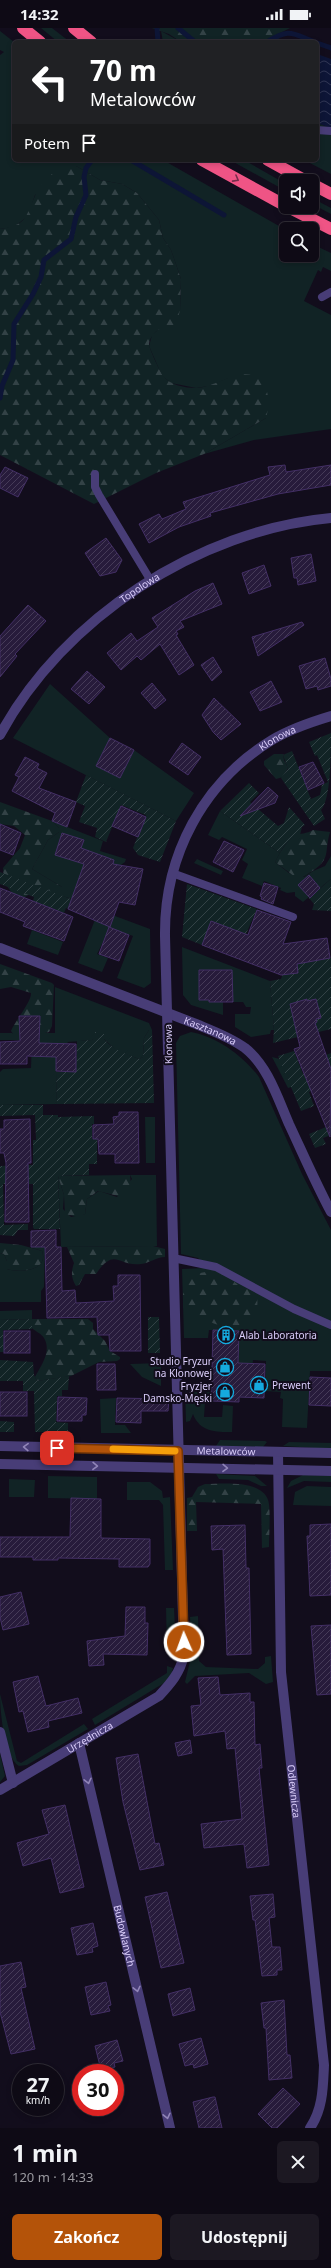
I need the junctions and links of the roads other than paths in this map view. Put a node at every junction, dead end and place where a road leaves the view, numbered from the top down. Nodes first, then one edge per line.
1 (23, 28) edge
2 (74, 28) edge
3 (38, 40) edge
4 (89, 40) edge
5 (319, 130) edge
6 (331, 131) edge
7 (206, 162) edge
8 (272, 162) edge
9 (293, 174) edge
10 (319, 188) edge
11 (331, 194) edge
12 (279, 202) edge
13 (302, 214) edge
14 (331, 229) edge
15 (331, 292) edge
16 (322, 297) dead end
17 (95, 474) dead end
18 (331, 518) edge
19 (151, 581) junction
20 (331, 716) edge
21 (0, 735) edge
22 (172, 873) junction
23 (293, 917) dead end
24 (0, 948) edge
25 (168, 1013) junction
26 (331, 1212) edge
27 (173, 1258) junction
28 (331, 1325) edge
29 (0, 1446) edge
30 (178, 1451) junction
31 (278, 1452) junction
32 (331, 1454) edge
33 (0, 1464) edge
34 (178, 1468) junction
35 (278, 1470) junction
36 (331, 1472) edge
37 (175, 1680) joint
38 (0, 1732) edge
39 (79, 1743) junction
40 (13, 1783) junction
41 (0, 1790) edge
42 (170, 2128) edge
43 (310, 2128) edge

1 - 3 highway
2 - 4 highway
5 - 6 lane
7 -> 12 highway
8 - 9 highway
10 - 11 highway
13 - 14 highway
15 - 16 lane
17 - 19 lane
18 - 19 street, Topolowa
19 - 21 street, Topolowa
20 - 22 street, Klonowa
22 - 23 lane
22 - 25 street, Klonowa
24 - 25 street, Kasztanowa
25 - 26 street, Kasztanowa
25 - 27 street, Klonowa
27 - 28 lane
27 - 30 street, Klonowa
30 -> 29 street, Metalowców
30 - 31 street, Metalowców
30 - 34 street, Klonowa
31 - 32 street, Metalowców
31 - 35 street, Odlewnicza
33 -> 34 street, Metalowców
34 -> 35 street, Metalowców
34 - 37 street, Klonowa
35 - 36 street, Metalowców
35 - 43 street, Odlewnicza
37 - 39 street, Urzędnicza
38 - 40 street
39 - 40 street, Urzędnicza
39 -> 42 street, Budowlanych
40 - 41 street, Urzędnicza

